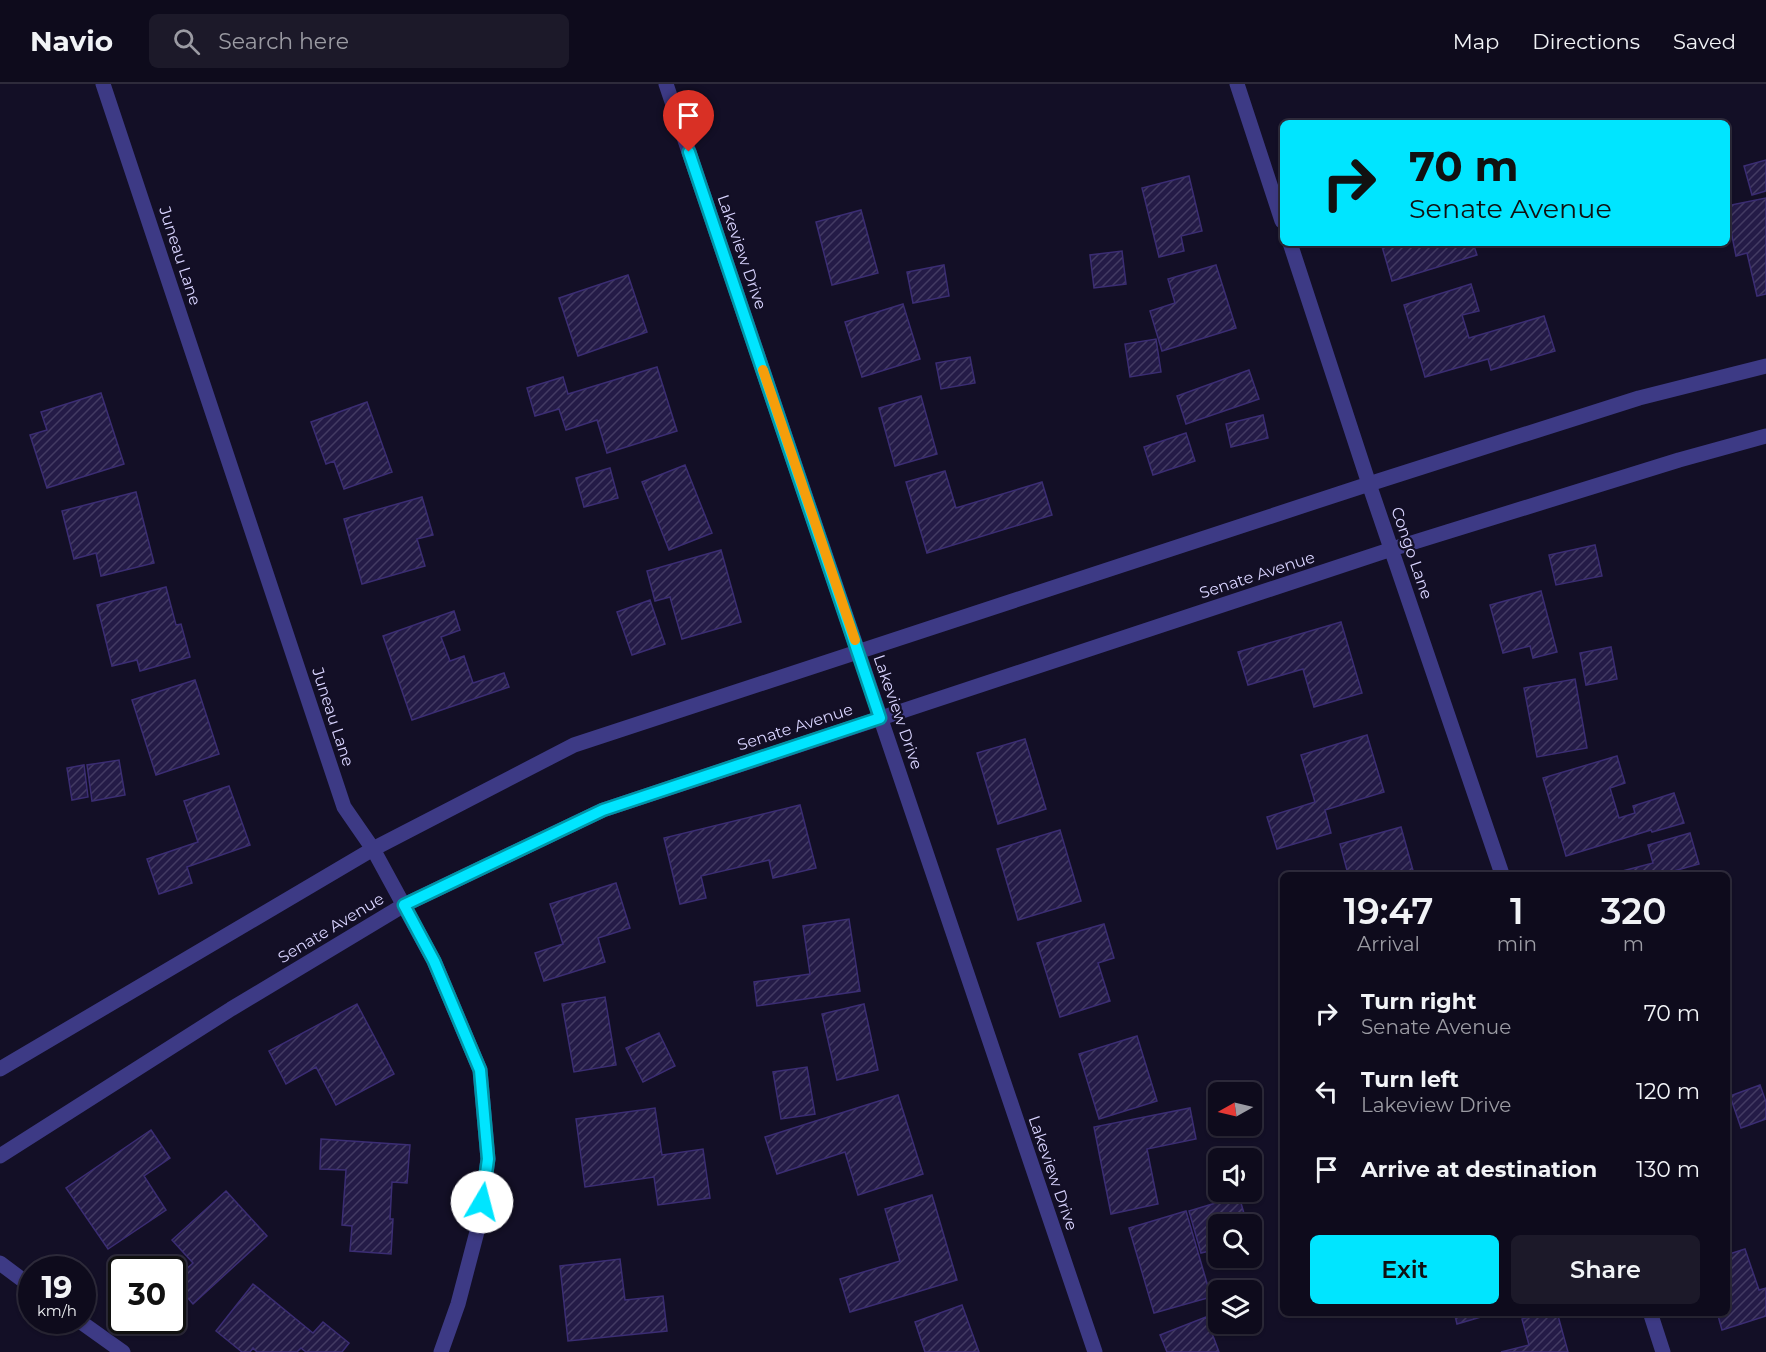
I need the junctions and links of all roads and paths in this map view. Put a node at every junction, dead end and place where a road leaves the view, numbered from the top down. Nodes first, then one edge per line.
1 (103, 84) edge
2 (666, 84) edge
3 (1237, 84) edge
4 (1280, 215) edge
5 (1291, 246) edge
6 (1766, 366) edge
7 (1766, 436) edge
8 (1369, 484) junction
9 (1392, 549) junction
10 (858, 651) junction
11 (880, 718) junction
12 (373, 849) junction
13 (1501, 872) edge
14 (404, 905) junction
15 (0, 1069) edge
16 (0, 1156) edge
17 (0, 1263) edge
18 (18, 1276) edge
19 (1651, 1316) edge
20 (96, 1333) edge
21 (123, 1352) edge
22 (441, 1352) edge
23 (1095, 1352) edge
24 (1663, 1352) edge

1 - 12 street, Juneau Lane
2 - 10 street, Lakeview Drive
3 - 4 street
5 - 8 street, Congo Lane
6 - 8 street
7 - 9 street, Senate Avenue
8 - 9 street, Congo Lane
8 - 10 street
9 - 11 street, Senate Avenue
9 - 13 street, Congo Lane
10 - 11 street, Lakeview Drive
10 - 12 street
11 - 14 street, Senate Avenue
11 - 23 street, Lakeview Drive
12 - 14 street, Juneau Lane
12 - 15 street
14 - 16 street, Senate Avenue
14 - 22 street, Juneau Lane
17 - 18 street
19 - 24 street
20 - 21 street

